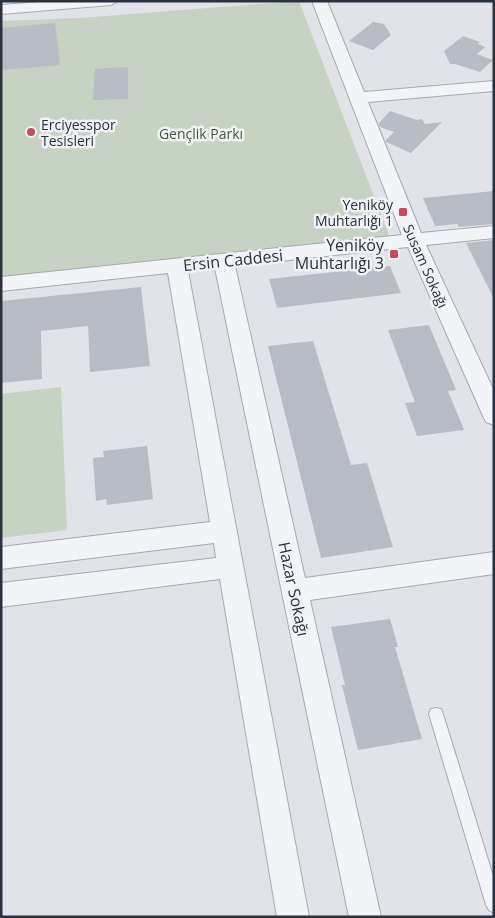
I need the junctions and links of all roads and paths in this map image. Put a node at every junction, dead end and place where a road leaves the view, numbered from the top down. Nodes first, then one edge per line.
1 (111, 1) edge
2 (319, 1) edge
3 (55, 3) edge
4 (1, 10) edge
5 (494, 86) edge
6 (358, 98) junction
7 (494, 232) edge
8 (414, 240) junction
9 (224, 261) junction
10 (177, 266) junction
11 (1, 284) edge
12 (494, 416) edge
13 (224, 531) junction
14 (1, 558) edge
15 (494, 562) edge
16 (230, 567) junction
17 (295, 591) junction
18 (1, 595) edge
19 (436, 714) dead end
20 (494, 905) edge
21 (293, 917) edge
22 (364, 917) edge

1 - 3 street
2 - 6 street, Susam Sokağı
3 - 4 street
5 - 6 street
6 - 8 street, Susam Sokağı
7 - 8 street, Ersin Caddesi
8 - 9 street, Ersin Caddesi
8 - 12 street, Susam Sokağı
9 - 10 street, Ersin Caddesi
9 - 17 street, Hazar Sokağı
10 - 11 street, Ersin Caddesi
10 - 13 street
13 - 14 street
13 - 16 street
15 - 17 street
16 - 18 street
16 - 21 street
17 - 22 street, Hazar Sokağı
19 - 20 lane

